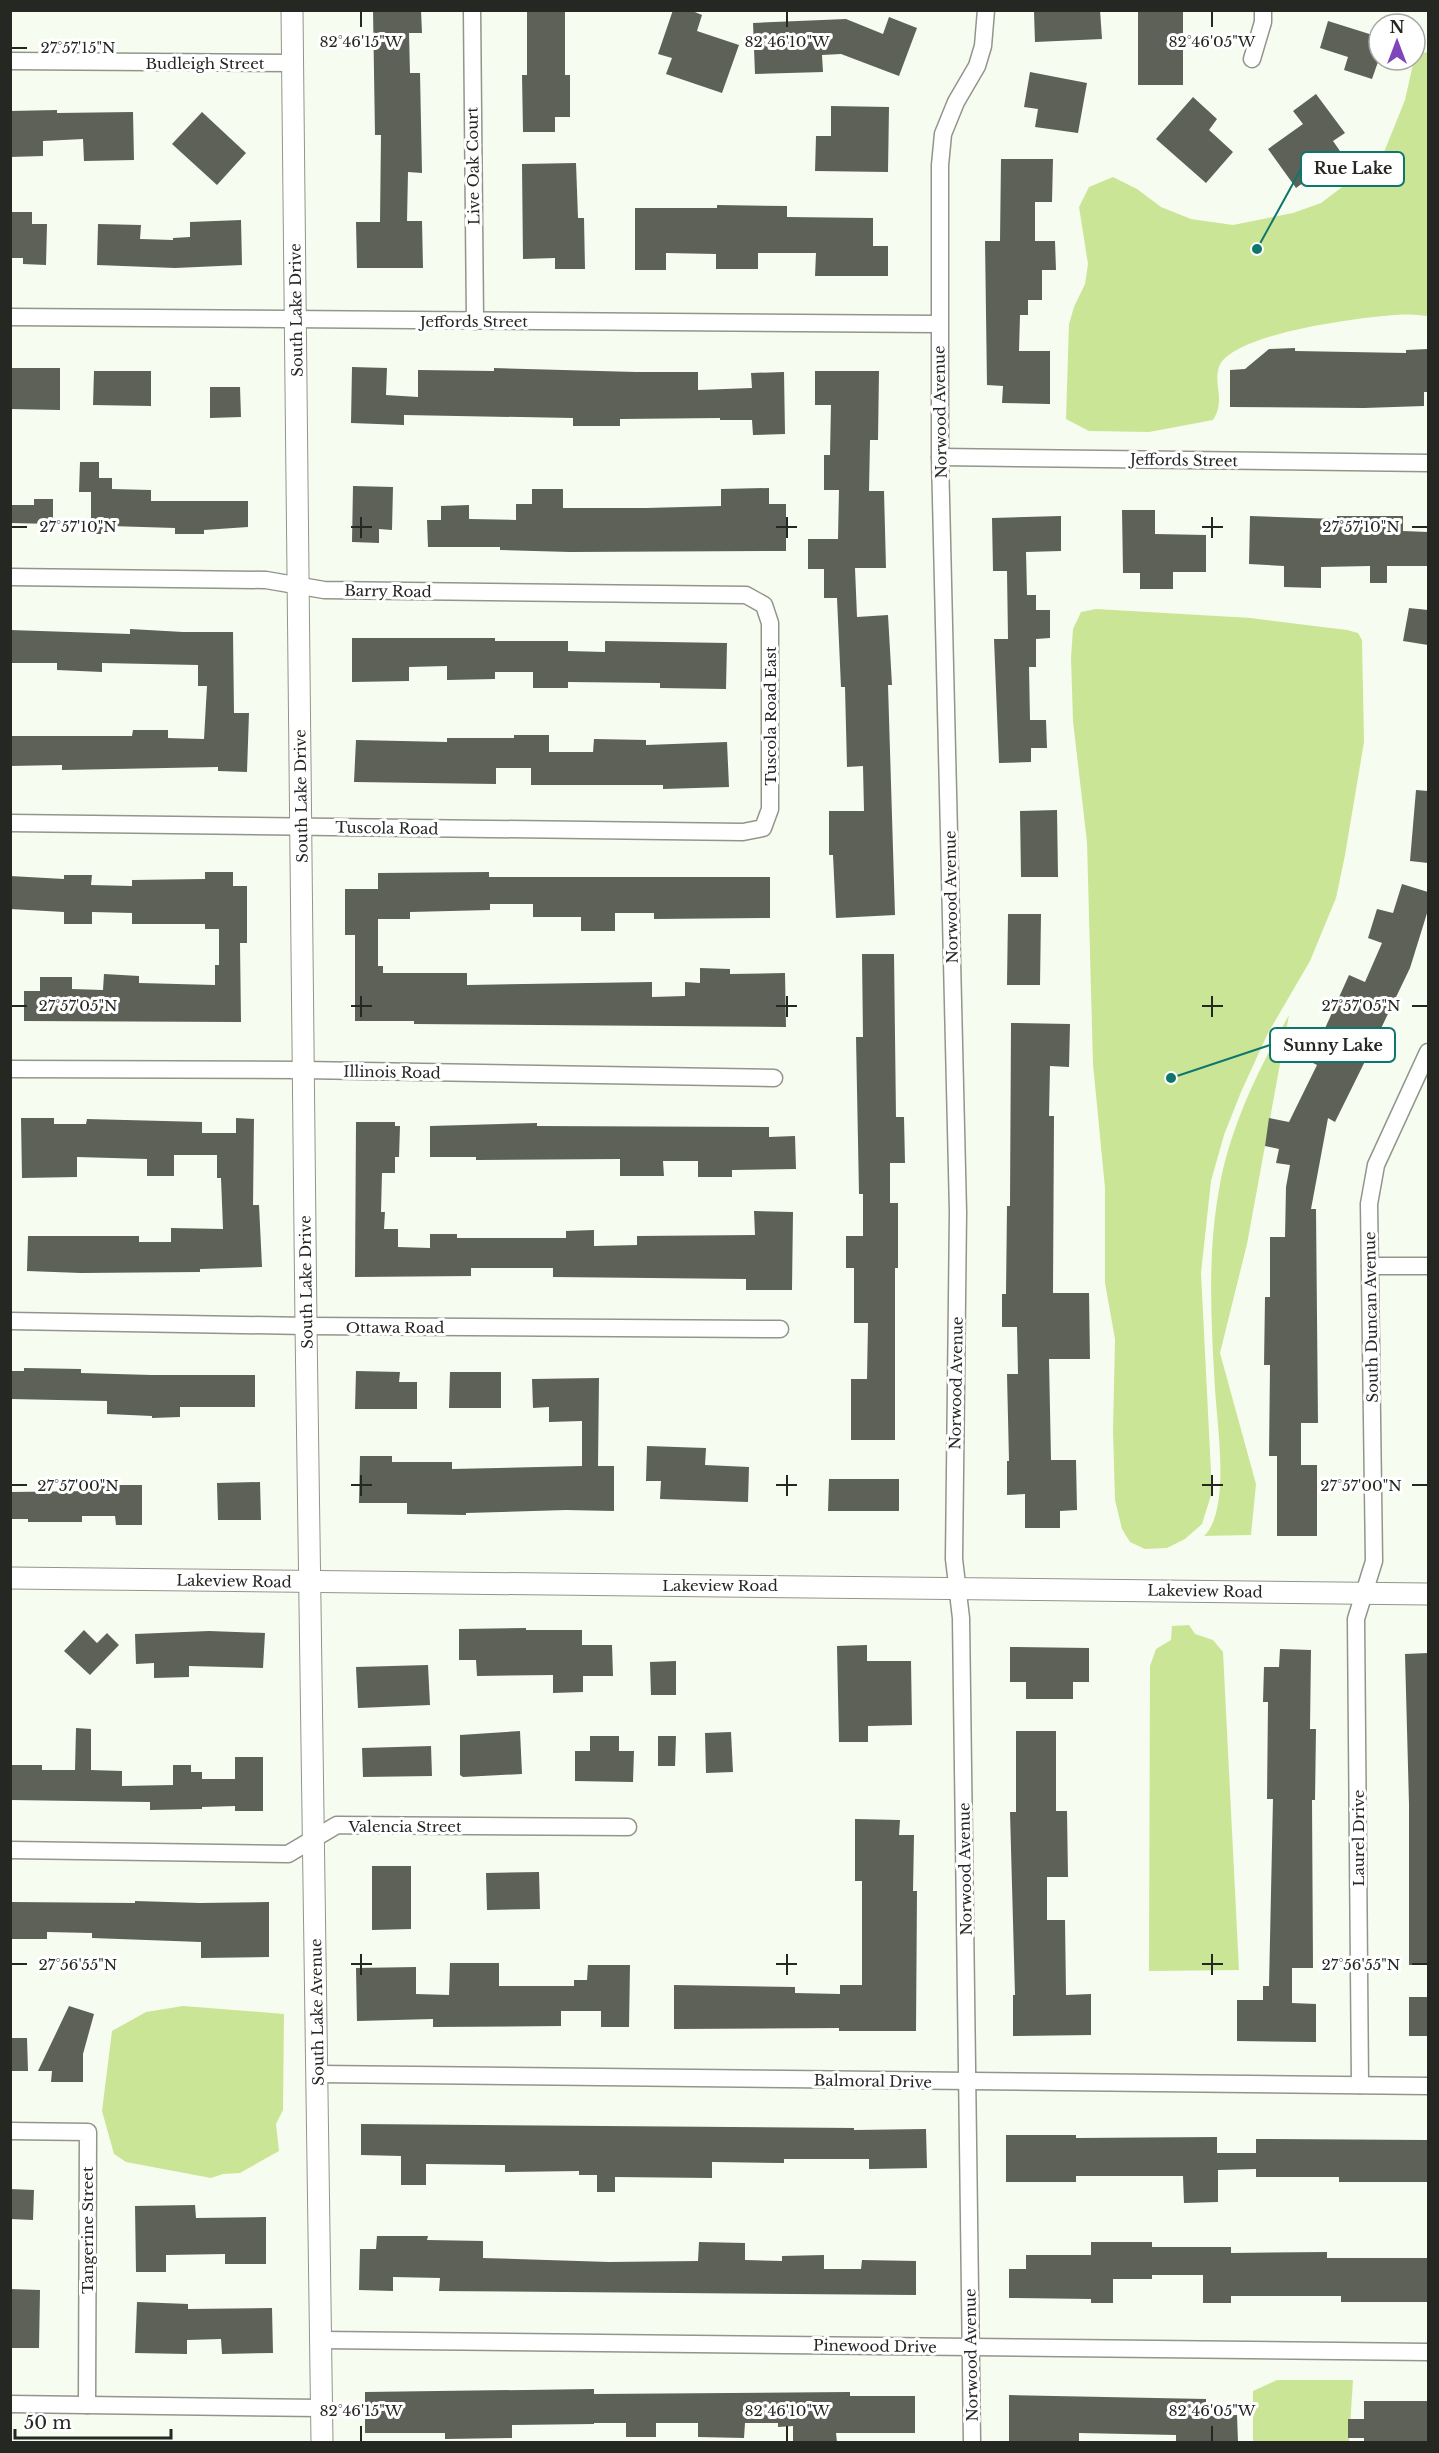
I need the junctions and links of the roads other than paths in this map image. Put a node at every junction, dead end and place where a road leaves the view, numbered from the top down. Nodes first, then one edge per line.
1 (292, 10) edge
2 (472, 10) edge
3 (986, 10) edge
4 (1263, 10) edge
5 (1252, 59) dead end
6 (10, 61) edge
7 (292, 63) junction
8 (10, 317) edge
9 (297, 320) junction
10 (475, 321) junction
11 (938, 324) junction
12 (940, 457) junction
13 (1428, 463) edge
14 (10, 577) edge
15 (298, 585) junction
16 (764, 605) joint
17 (10, 823) edge
18 (302, 827) junction
19 (763, 828) joint
20 (1428, 1052) edge
21 (10, 1069) edge
22 (303, 1070) junction
23 (774, 1078) dead end
24 (1370, 1266) junction
25 (1428, 1266) edge
26 (10, 1321) edge
27 (306, 1326) junction
28 (780, 1329) dead end
29 (10, 1578) edge
30 (310, 1582) junction
31 (958, 1587) junction
32 (1364, 1593) junction
33 (1428, 1594) edge
34 (628, 1827) dead end
35 (314, 1839) junction
36 (10, 1850) edge
37 (318, 2074) junction
38 (967, 2082) junction
39 (1360, 2085) junction
40 (1428, 2086) edge
41 (10, 2132) edge
42 (321, 2340) junction
43 (971, 2347) junction
44 (1428, 2352) edge
45 (10, 2404) edge
46 (87, 2405) junction
47 (321, 2408) junction
48 (322, 2442) edge
49 (972, 2442) edge

1 - 7 street, South Lake Drive
2 - 10 street, Live Oak Court
3 - 11 street, Norwood Avenue
4 - 5 street
6 - 7 street, Budleigh Street
7 - 9 street, South Lake Drive
8 - 9 street, Jeffords Street
9 - 10 street, Jeffords Street
9 - 15 street, South Lake Drive
10 - 11 street, Jeffords Street
11 - 12 street, Norwood Avenue
12 - 13 street, Jeffords Street
12 - 31 street, Norwood Avenue
14 - 15 street, Barry Road
15 - 16 street, Barry Road
15 - 18 street, South Lake Drive
16 - 19 street, Tuscola Road East
17 - 18 street, Tuscola Road
18 - 19 street, Tuscola Road
18 - 22 street, South Lake Drive
20 - 24 street, South Duncan Avenue
21 - 22 street, Illinois Road
22 - 23 street, Illinois Road
22 - 27 street, South Lake Drive
24 - 25 street
24 - 32 street, South Duncan Avenue
26 - 27 street, Ottawa Road
27 - 28 street, Ottawa Road
27 - 30 street, South Lake Drive
29 - 30 street, Lakeview Road
30 - 31 street, Lakeview Road
30 - 35 street, South Lake Avenue
31 - 32 street, Lakeview Road
31 - 38 street, Norwood Avenue
32 - 33 street, Lakeview Road
32 - 39 street, Laurel Drive
34 - 35 street, Valencia Street
35 - 36 street, Valencia Street
35 - 37 street, South Lake Avenue
37 - 38 street, Balmoral Drive
37 - 42 street, South Lake Avenue
38 - 39 street, Balmoral Drive
38 - 43 street, Norwood Avenue
39 - 40 street, Balmoral Drive
41 - 46 street, Tangerine Street
42 - 43 street, Pinewood Drive
42 - 47 street, South Lake Avenue
43 - 44 street, Pinewood Drive
43 - 49 street, Norwood Avenue
45 - 46 street
46 - 47 street
47 - 48 street, South Lake Avenue

